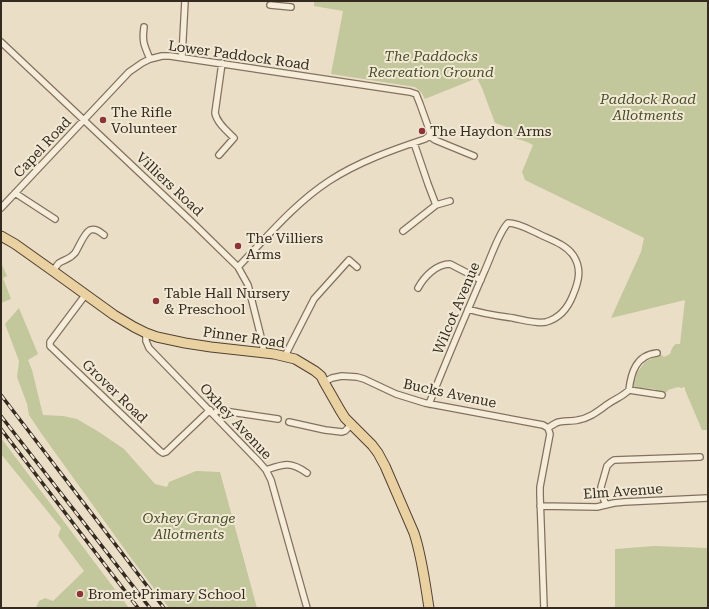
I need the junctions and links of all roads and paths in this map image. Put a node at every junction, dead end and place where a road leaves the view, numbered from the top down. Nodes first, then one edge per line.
1 (185, 1) edge
2 (279, 3) edge
3 (270, 5) dead end
4 (291, 7) dead end
5 (144, 27) dead end
6 (1, 42) edge
7 (182, 58) junction
8 (150, 59) junction
9 (222, 63) junction
10 (84, 120) junction
11 (429, 136) junction
12 (414, 143) junction
13 (219, 155) dead end
14 (474, 156) dead end
15 (15, 193) junction
16 (450, 201) dead end
17 (436, 205) junction
18 (1, 208) edge
19 (55, 219) dead end
20 (403, 231) dead end
21 (104, 235) dead end
22 (1, 236) edge
23 (238, 267) junction
24 (357, 267) dead end
25 (53, 271) junction
26 (481, 280) junction
27 (418, 288) dead end
28 (86, 294) junction
29 (468, 309) junction
30 (146, 333) junction
31 (263, 352) junction
32 (657, 353) dead end
33 (285, 356) junction
34 (324, 382) junction
35 (628, 390) junction
36 (662, 395) dead end
37 (429, 404) junction
38 (212, 412) junction
39 (278, 419) dead end
40 (290, 422) dead end
41 (351, 425) junction
42 (548, 428) junction
43 (700, 457) dead end
44 (266, 470) junction
45 (307, 473) dead end
46 (708, 498) edge
47 (606, 505) junction
48 (540, 506) junction
49 (307, 608) edge
50 (429, 608) edge
51 (544, 608) edge

1 - 7 street
2 - 3 street
2 - 4 street
5 - 8 street
6 - 10 street, Villiers Road
7 - 8 street, Lower Paddock Road
7 - 9 street, Lower Paddock Road
8 - 10 street, Lower Paddock Road
9 - 11 street, Lower Paddock Road
9 - 13 street
10 - 15 street, Capel Road
10 - 23 street, Villiers Road
11 - 12 street
11 - 14 street
12 - 17 street
12 - 23 street
15 - 18 street, Capel Road
15 - 19 street
16 - 17 street
17 - 20 street
21 - 25 street
22 - 25 main road, Pinner Road
23 - 31 street, Villiers Road
24 - 33 street
25 - 28 main road, Pinner Road
26 - 27 street
26 - 29 street, Wilcot Avenue
26 - 29 street, Wilcot Avenue
28 - 30 main road, Pinner Road
28 - 38 street, Grover Road
29 - 37 street, Wilcot Avenue
30 - 31 main road, Pinner Road
30 - 38 street, Oxhey Avenue
31 - 33 main road, Pinner Road
32 - 35 street
33 - 34 main road, Pinner Road
34 - 37 street, Bucks Avenue
34 - 41 main road, Pinner Road
35 - 36 street
35 - 42 street
37 - 42 street, Bucks Avenue
38 - 39 street
38 - 44 street, Oxhey Avenue
40 - 41 street
41 - 50 main road, Pinner Road
42 - 48 street
43 - 47 street
44 - 45 street
44 - 49 street, Oxhey Avenue
46 - 47 street, Elm Avenue
47 - 48 street, Elm Avenue
48 - 51 street

